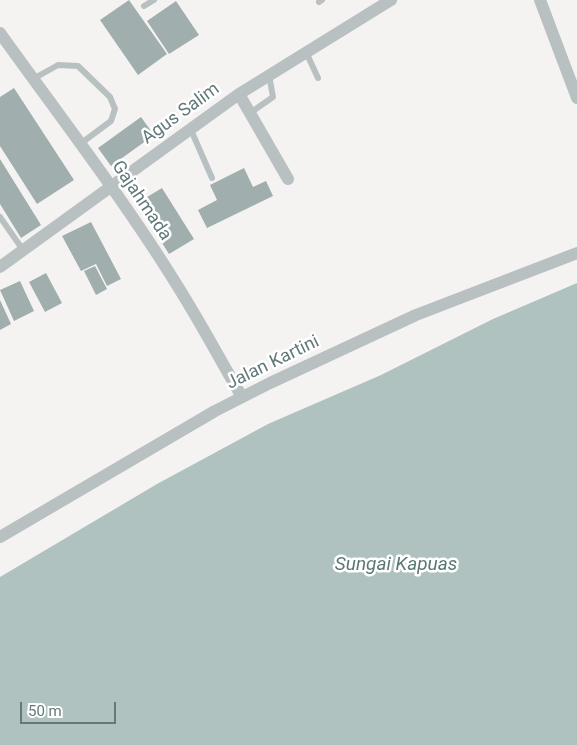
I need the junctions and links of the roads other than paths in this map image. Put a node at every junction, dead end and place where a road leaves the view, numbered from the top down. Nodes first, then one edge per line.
1 (154, 0) edge
2 (391, 0) edge
3 (540, 0) edge
4 (144, 6) dead end
5 (0, 33) edge
6 (306, 52) junction
7 (572, 65) edge
8 (269, 74) junction
9 (318, 78) dead end
10 (33, 79) junction
11 (239, 94) junction
12 (577, 98) edge
13 (250, 113) junction
14 (191, 130) junction
15 (80, 144) junction
16 (212, 178) dead end
17 (288, 179) dead end
18 (111, 186) junction
19 (0, 217) edge
20 (23, 250) junction
21 (577, 253) edge
22 (0, 266) edge
23 (242, 397) junction
24 (0, 537) edge

1 - 4 lane
2 - 6 street, Agus Salim
3 - 7 street
5 - 10 street, Gajahmada
6 - 8 street, Agus Salim
6 - 9 lane
7 - 12 street
8 - 11 street, Agus Salim
8 - 13 lane
10 - 15 street, Gajahmada
10 - 15 lane
11 - 13 street
11 - 14 street, Agus Salim
13 - 17 street
14 - 16 lane
14 - 18 street, Agus Salim
15 - 18 street, Gajahmada
18 - 20 street, Agus Salim
18 - 23 street, Gajahmada
19 - 20 lane
20 - 22 street, Agus Salim
21 - 23 street, Jalan Kartini
23 - 24 street, Jalan Kartini

